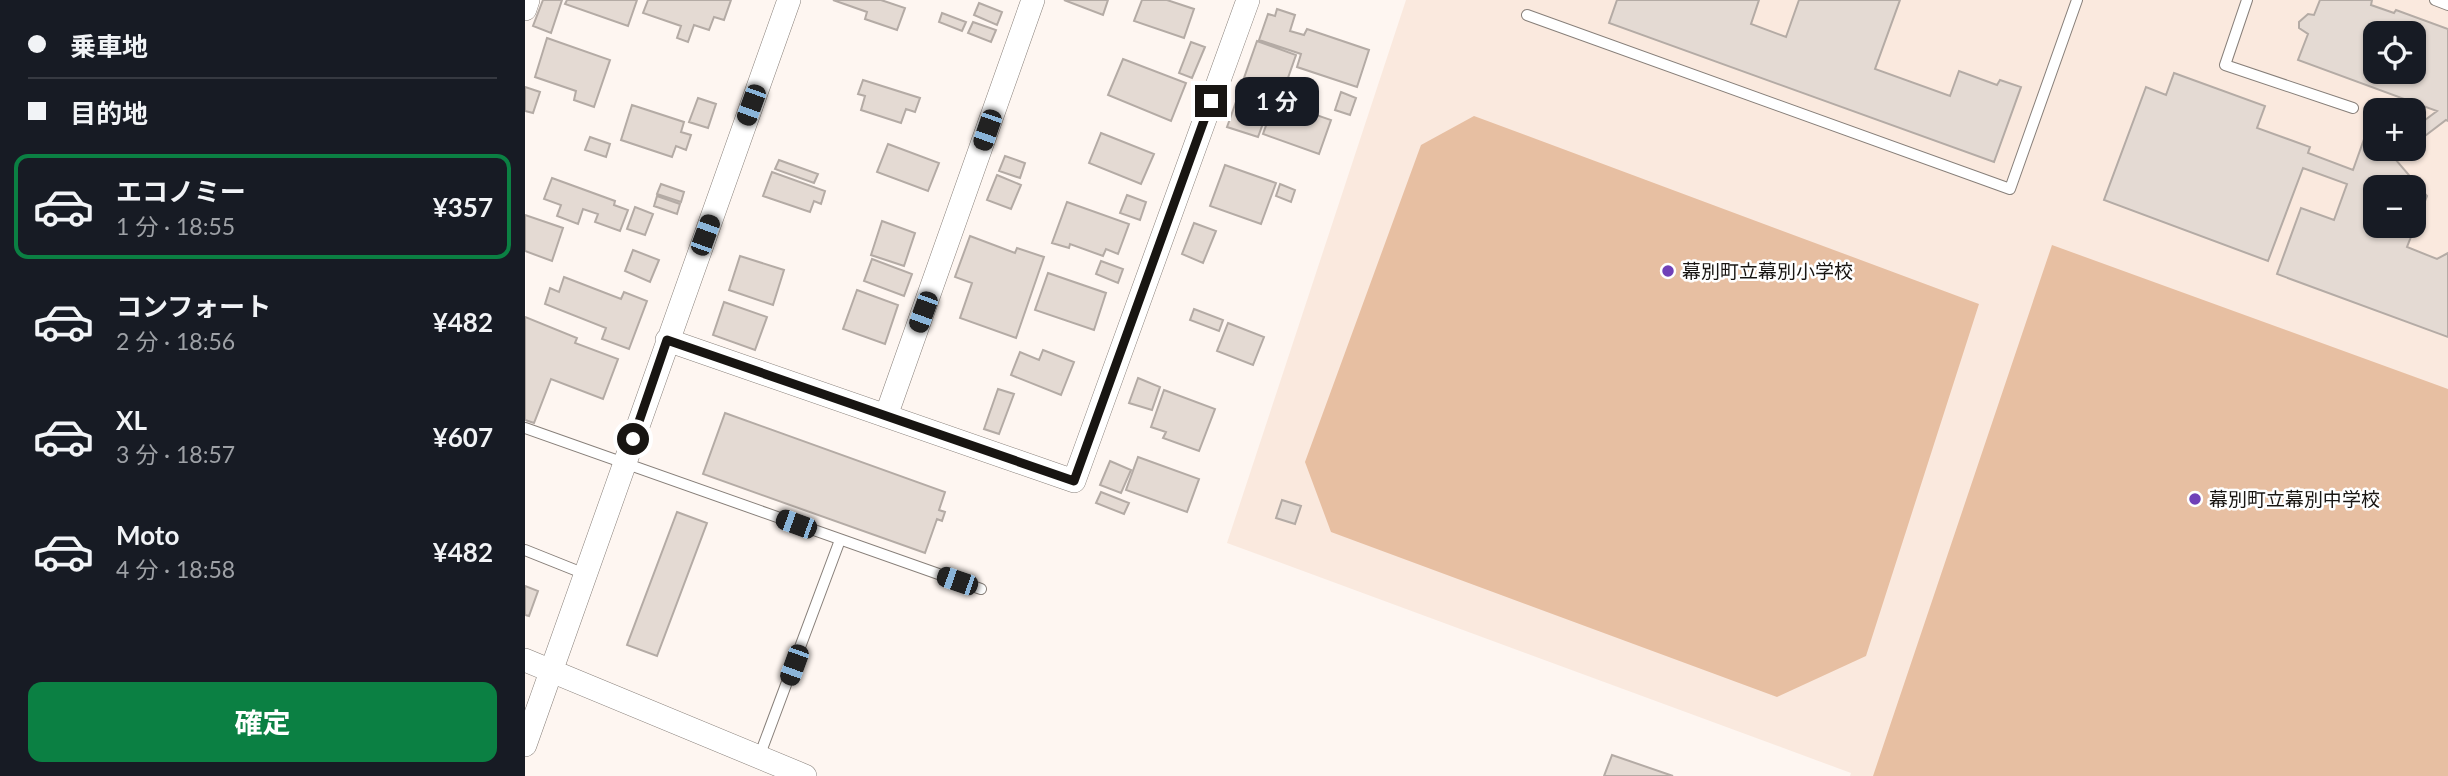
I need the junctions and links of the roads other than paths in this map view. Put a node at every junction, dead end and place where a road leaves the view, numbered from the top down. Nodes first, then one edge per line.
1 (528, 0) edge
2 (789, 0) edge
3 (1033, 0) edge
4 (1248, 0) edge
5 (2077, 0) edge
6 (2248, 0) edge
7 (2435, 0) edge
8 (2448, 5) edge
9 (525, 9) edge
10 (1527, 15) dead end
11 (2353, 108) dead end
12 (667, 340) junction
13 (886, 416) junction
14 (525, 428) edge
15 (624, 463) junction
16 (840, 540) junction
17 (525, 550) edge
18 (585, 574) junction
19 (981, 589) dead end
20 (525, 660) edge
21 (551, 671) junction
22 (525, 745) edge
23 (759, 757) junction
24 (805, 776) edge

1 - 9 street
2 - 12 street
3 - 13 street
4 - 13 street
5 - 10 lane
6 - 11 lane
7 - 8 lane
12 - 13 street
12 - 15 street
14 - 15 lane
15 - 16 lane
15 - 18 street
16 - 19 lane
16 - 23 lane
17 - 18 lane
18 - 21 street
20 - 21 street
21 - 22 street
21 - 23 street
23 - 24 street

